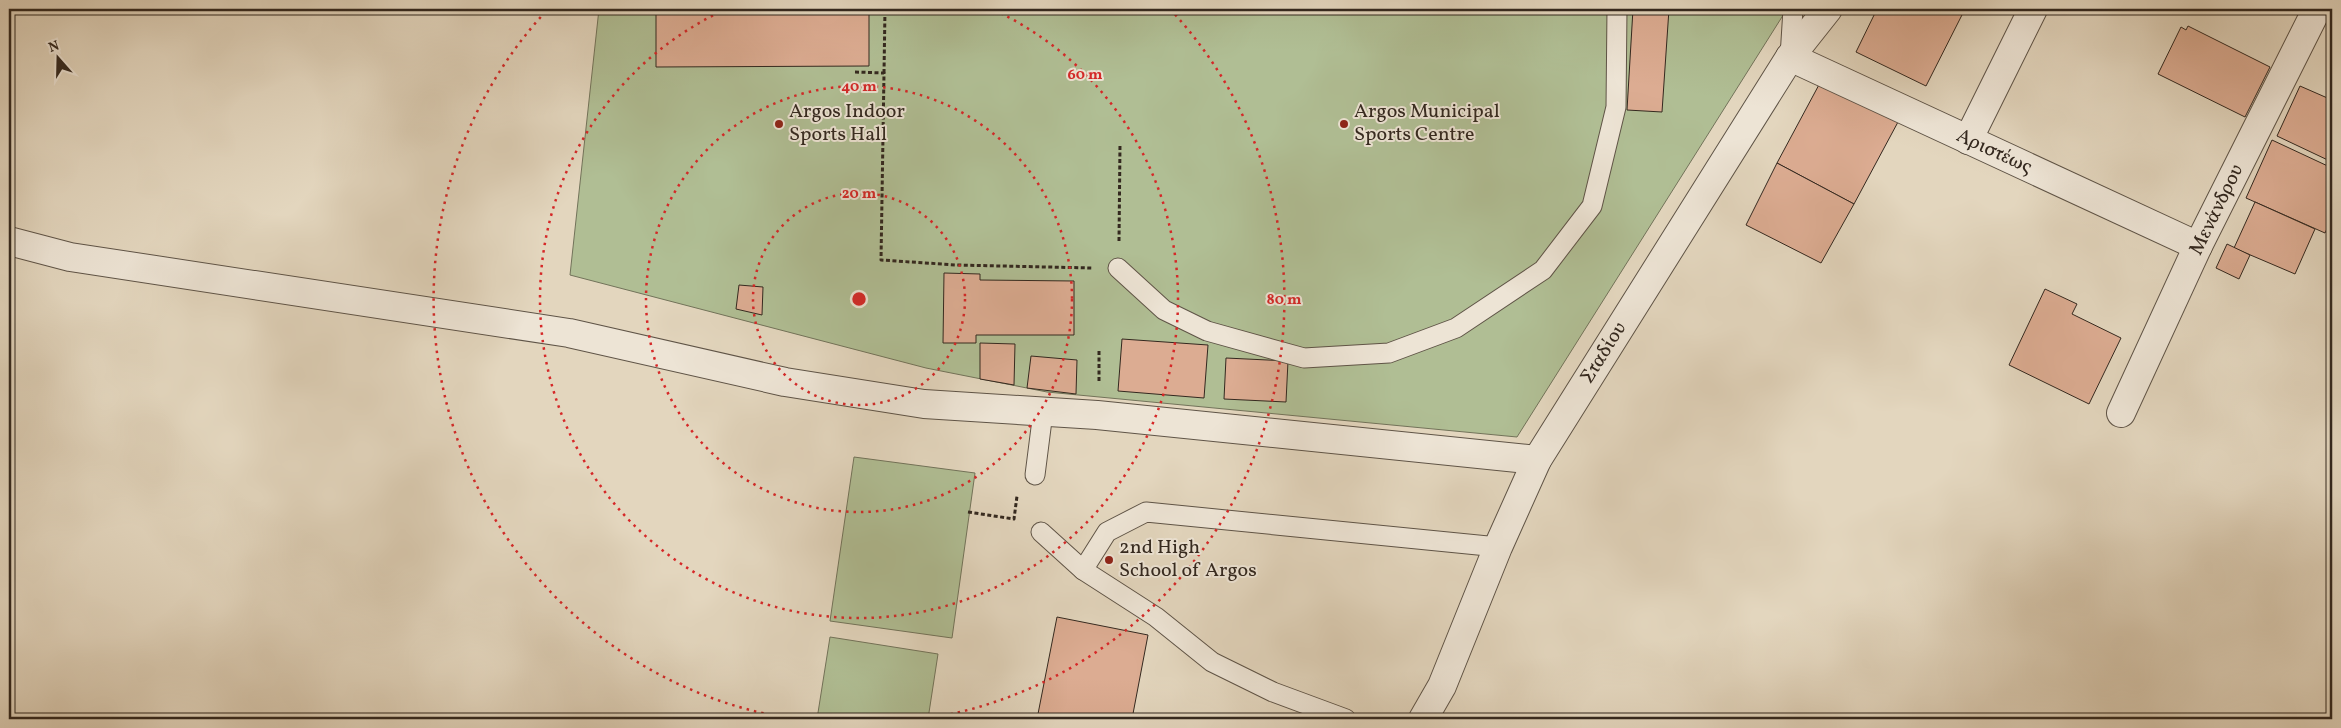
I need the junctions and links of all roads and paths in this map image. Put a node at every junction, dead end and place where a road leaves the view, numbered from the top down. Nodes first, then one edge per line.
1 (885, 9) edge
2 (1617, 9) edge
3 (1793, 9) edge
4 (1828, 9) edge
5 (2032, 9) edge
6 (2317, 9) edge
7 (1790, 57) junction
8 (855, 72) dead end
9 (884, 73) junction
10 (1968, 140) junction
11 (1120, 144) dead end
12 (9, 241) edge
13 (2198, 246) junction
14 (1069, 267) dead end
15 (1118, 268) joint
16 (1043, 412) junction
17 (2121, 413) dead end
18 (1537, 460) junction
19 (1035, 475) dead end
20 (1018, 491) dead end
21 (968, 512) dead end
22 (1041, 532) dead end
23 (1498, 547) junction
24 (1083, 570) junction
25 (1346, 719) edge
26 (1423, 719) edge

1 - 9 path
2 - 15 lane
3 - 7 lane
4 - 7 street, Σταδίου
5 - 10 street
6 - 13 street, Μενάνδρου
7 - 10 street, Αριστέως
7 - 18 street, Σταδίου
8 - 9 path
9 - 14 path
10 - 13 street, Αριστέως
11 - 15 path
12 - 16 street
13 - 17 street, Μενάνδρου
16 - 18 street
16 - 19 lane
18 - 23 street, Σταδίου
20 - 21 path
22 - 24 lane
23 - 24 lane
23 - 26 street, Σταδίου
24 - 25 lane

